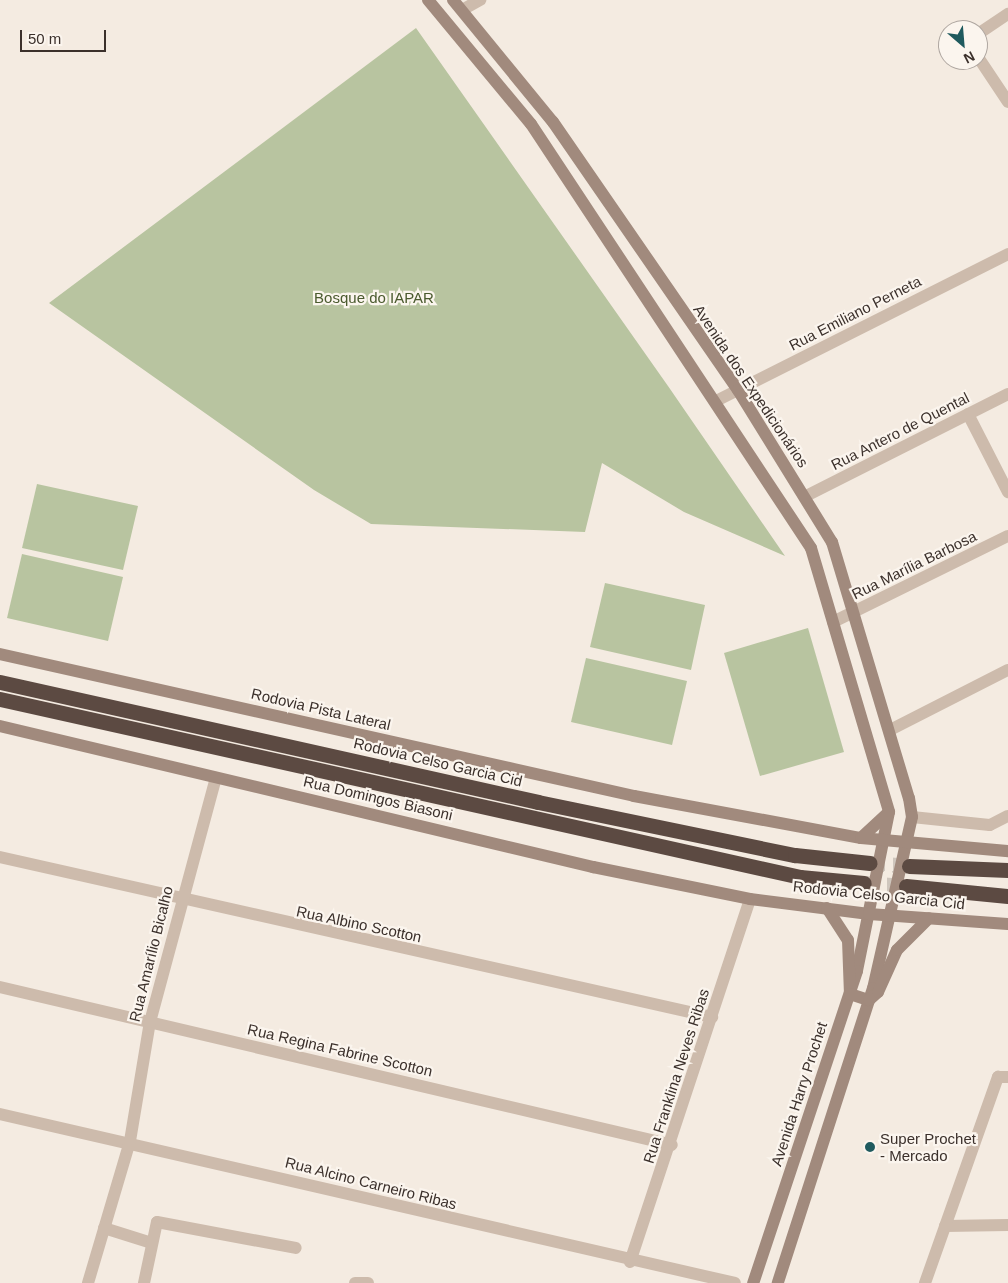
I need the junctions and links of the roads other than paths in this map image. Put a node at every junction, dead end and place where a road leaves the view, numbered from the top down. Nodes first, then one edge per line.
1 (428, 0) edge
2 (453, 0) edge
3 (480, 0) edge
4 (462, 10) junction
5 (1008, 14) edge
6 (446, 23) junction
7 (988, 27) edge
8 (987, 70) edge
9 (1008, 102) edge
10 (1008, 254) edge
11 (738, 390) junction
12 (1008, 394) edge
13 (716, 401) junction
14 (968, 414) junction
15 (1008, 492) edge
16 (806, 496) junction
17 (1008, 536) edge
18 (855, 611) junction
19 (833, 622) junction
20 (0, 654) edge
21 (1008, 670) edge
22 (0, 682) edge
23 (0, 699) edge
24 (0, 726) edge
25 (890, 730) junction
26 (216, 778) junction
27 (889, 812) junction
28 (1008, 816) edge
29 (912, 817) junction
30 (1008, 824) edge
31 (990, 825) junction
32 (861, 838) junction
33 (884, 840) junction
34 (906, 842) junction
35 (1008, 851) edge
36 (0, 857) edge
37 (870, 863) tunnel mouth
38 (909, 866) tunnel mouth
39 (1008, 870) edge
40 (864, 883) tunnel mouth
41 (906, 886) tunnel mouth
42 (1008, 896) edge
43 (750, 899) junction
44 (180, 901) junction
45 (827, 908) junction
46 (869, 914) junction
47 (890, 916) junction
48 (929, 918) junction
49 (1006, 924) edge
50 (0, 987) edge
51 (850, 994) junction
52 (869, 1000) junction
53 (712, 1017) junction
54 (150, 1022) junction
55 (1003, 1077) edge
56 (0, 1114) edge
57 (130, 1141) junction
58 (672, 1145) junction
59 (1008, 1225) edge
60 (945, 1226) junction
61 (104, 1228) junction
62 (152, 1243) junction
63 (296, 1248) dead end
64 (630, 1262) junction
65 (88, 1283) edge
66 (144, 1283) edge
67 (355, 1283) edge
68 (368, 1283) edge
69 (735, 1283) edge
70 (754, 1283) edge
71 (778, 1283) edge
72 (925, 1283) edge

1 - 6 street
2 - 4 street, Avenida dos Expedicionários
3 - 4 street
4 - 6 street
4 - 11 street, Avenida dos Expedicionários
5 - 7 street
6 - 13 street
8 - 9 street
10 - 11 street, Rua Emiliano Perneta
11 - 13 street, Rua Emiliano Perneta
11 - 16 street, Avenida dos Expedicionários
12 - 14 street, Rua Antero de Quental
13 - 19 street
14 - 15 street
14 - 16 street, Rua Antero de Quental
16 - 18 street, Avenida dos Expedicionários
17 - 18 street, Rua Marília Barbosa
18 - 19 street, Rua Marília Barbosa
18 - 25 street, Avenida dos Expedicionários
19 - 27 street
20 - 32 street, Rodovia Pista Lateral
21 - 25 street
22 - 37 highway, Rodovia Celso Garcia Cid
23 - 40 highway, Rodovia Celso Garcia Cid
24 - 26 street, Rua Domingos Biasoni
25 - 29 street, Avenida dos Expedicionários
26 - 43 street, Rua Domingos Biasoni
26 - 44 street, Rua Amarílio Bicalho
27 - 32 street
27 - 33 street
28 - 31 street
29 - 31 street
29 - 34 street, Avenida dos Expedicionários
30 - 31 street
32 - 33 street
33 - 34 street
33 - 46 street, Avenida Harry Prochet
34 - 35 street
34 - 47 street, Avenida dos Expedicionários
36 - 44 street, Rua Albino Scotton
38 - 39 highway
41 - 42 highway, Rodovia Celso Garcia Cid
43 - 45 street, Rodovia Celso Garcia Cid
43 - 53 street, Rua Franklina Neves Ribas
44 - 53 street, Rua Albino Scotton
44 - 54 street, Rua Amarílio Bicalho
45 - 46 street, Rodovia Celso Garcia Cid
45 - 51 street
46 - 47 street, Rodovia Celso Garcia Cid
46 - 51 street, Avenida Harry Prochet
47 - 48 street, Rodovia Celso Garcia Cid
47 - 52 street
48 - 49 street, Rodovia Celso Garcia Cid
48 - 52 street
50 - 54 street, Rua Regina Fabrine Scotton
51 - 52 street
51 - 70 street, Avenida Harry Prochet
52 - 71 street
53 - 58 street, Rua Franklina Neves Ribas
54 - 57 street, Rua Amarílio Bicalho
54 - 58 street, Rua Regina Fabrine Scotton
55 - 60 street
56 - 57 street, Rua Alcino Carneiro Ribas
57 - 61 street, Rua Amarílio Bicalho
57 - 64 street, Rua Alcino Carneiro Ribas
58 - 64 street, Rua Franklina Neves Ribas
59 - 60 street
60 - 72 street
61 - 62 street
61 - 65 street, Rua Amarílio Bicalho
62 - 63 street
62 - 66 street
64 - 69 street, Rua Alcino Carneiro Ribas
67 - 68 street

